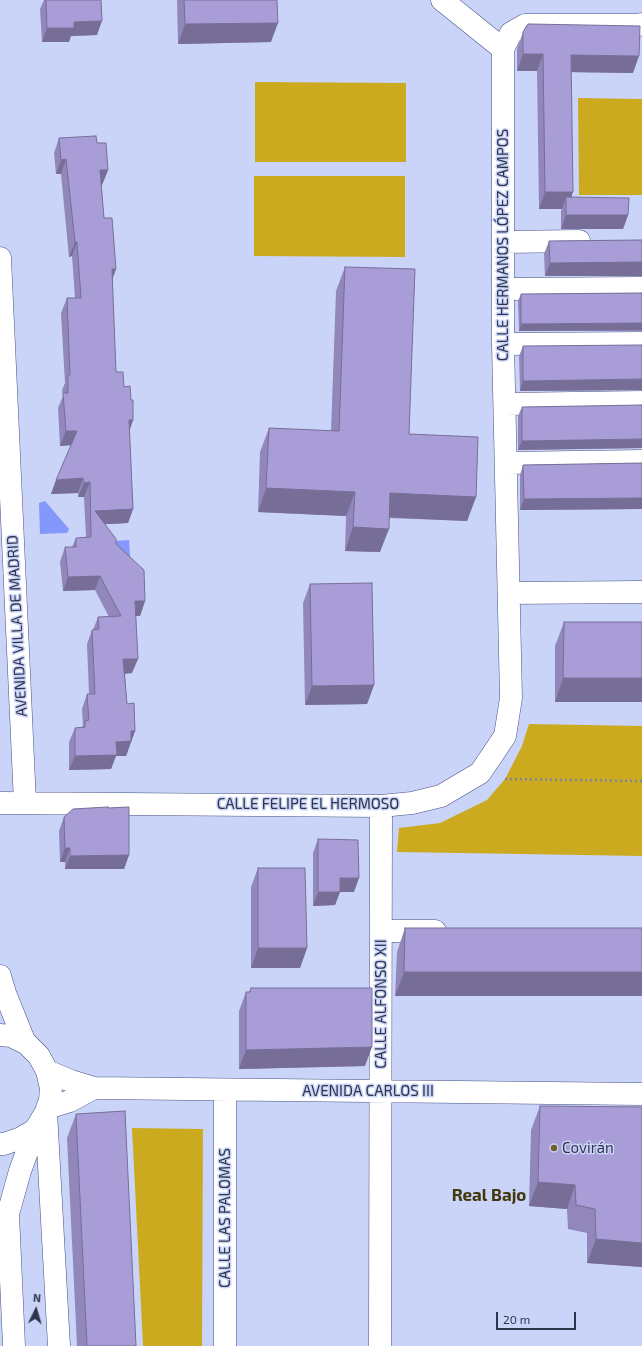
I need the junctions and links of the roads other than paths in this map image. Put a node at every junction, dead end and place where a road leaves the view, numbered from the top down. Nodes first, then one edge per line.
1 (442, 0) edge
2 (642, 24) edge
3 (503, 49) junction
4 (596, 241) edge
5 (503, 242) junction
6 (0, 258) edge
7 (642, 288) edge
8 (502, 289) junction
9 (503, 344) junction
10 (642, 344) edge
11 (642, 402) edge
12 (505, 404) junction
13 (642, 461) edge
14 (506, 463) junction
15 (642, 592) edge
16 (509, 593) junction
17 (25, 803) junction
18 (0, 804) edge
19 (381, 806) junction
20 (381, 931) junction
21 (452, 931) edge
22 (0, 976) edge
23 (0, 1035) edge
24 (25, 1043) junction
25 (47, 1071) junction
26 (94, 1088) junction
27 (225, 1090) junction
28 (382, 1090) junction
29 (642, 1094) edge
30 (46, 1110) junction
31 (35, 1130) junction
32 (0, 1144) edge
33 (4, 1206) edge
34 (14, 1346) edge
35 (59, 1346) edge
36 (225, 1346) edge
37 (380, 1346) edge

1 - 3 street
2 - 3 street, CALLE HERMANOS LÓPEZ CAMPOS
3 - 5 street, CALLE HERMANOS LÓPEZ CAMPOS
4 - 5 street
5 - 8 street, CALLE HERMANOS LÓPEZ CAMPOS
6 - 17 street, AVENIDA VILLA DE MADRID
7 - 8 street
8 - 9 street, CALLE HERMANOS LÓPEZ CAMPOS
9 - 10 street
9 - 12 street, CALLE HERMANOS LÓPEZ CAMPOS
11 - 12 street
12 - 14 street, CALLE HERMANOS LÓPEZ CAMPOS
13 - 14 street
14 - 16 street, CALLE HERMANOS LÓPEZ CAMPOS
15 - 16 street
16 - 19 street, CALLE FELIPE EL HERMOSO
17 - 18 street, CALLE FELIPE EL HERMOSO
17 - 19 street, CALLE FELIPE EL HERMOSO
19 - 20 street, CALLE ALFONSO XII
20 - 21 street
20 - 28 street, CALLE ALFONSO XII
22 - 24 street
23 - 24 street
24 - 25 street
25 - 26 street, AVENIDA CARLOS III
25 - 30 street
26 - 27 street, AVENIDA CARLOS III
26 - 30 street, AVENIDA CARLOS III
27 - 28 street, AVENIDA CARLOS III
27 - 36 street, CALLE LAS PALOMAS
28 - 29 street, AVENIDA CARLOS III
28 - 37 street, CALLE ALFONSO XII
30 - 31 street
30 - 35 street
31 - 32 street
31 - 33 street
33 - 34 street

